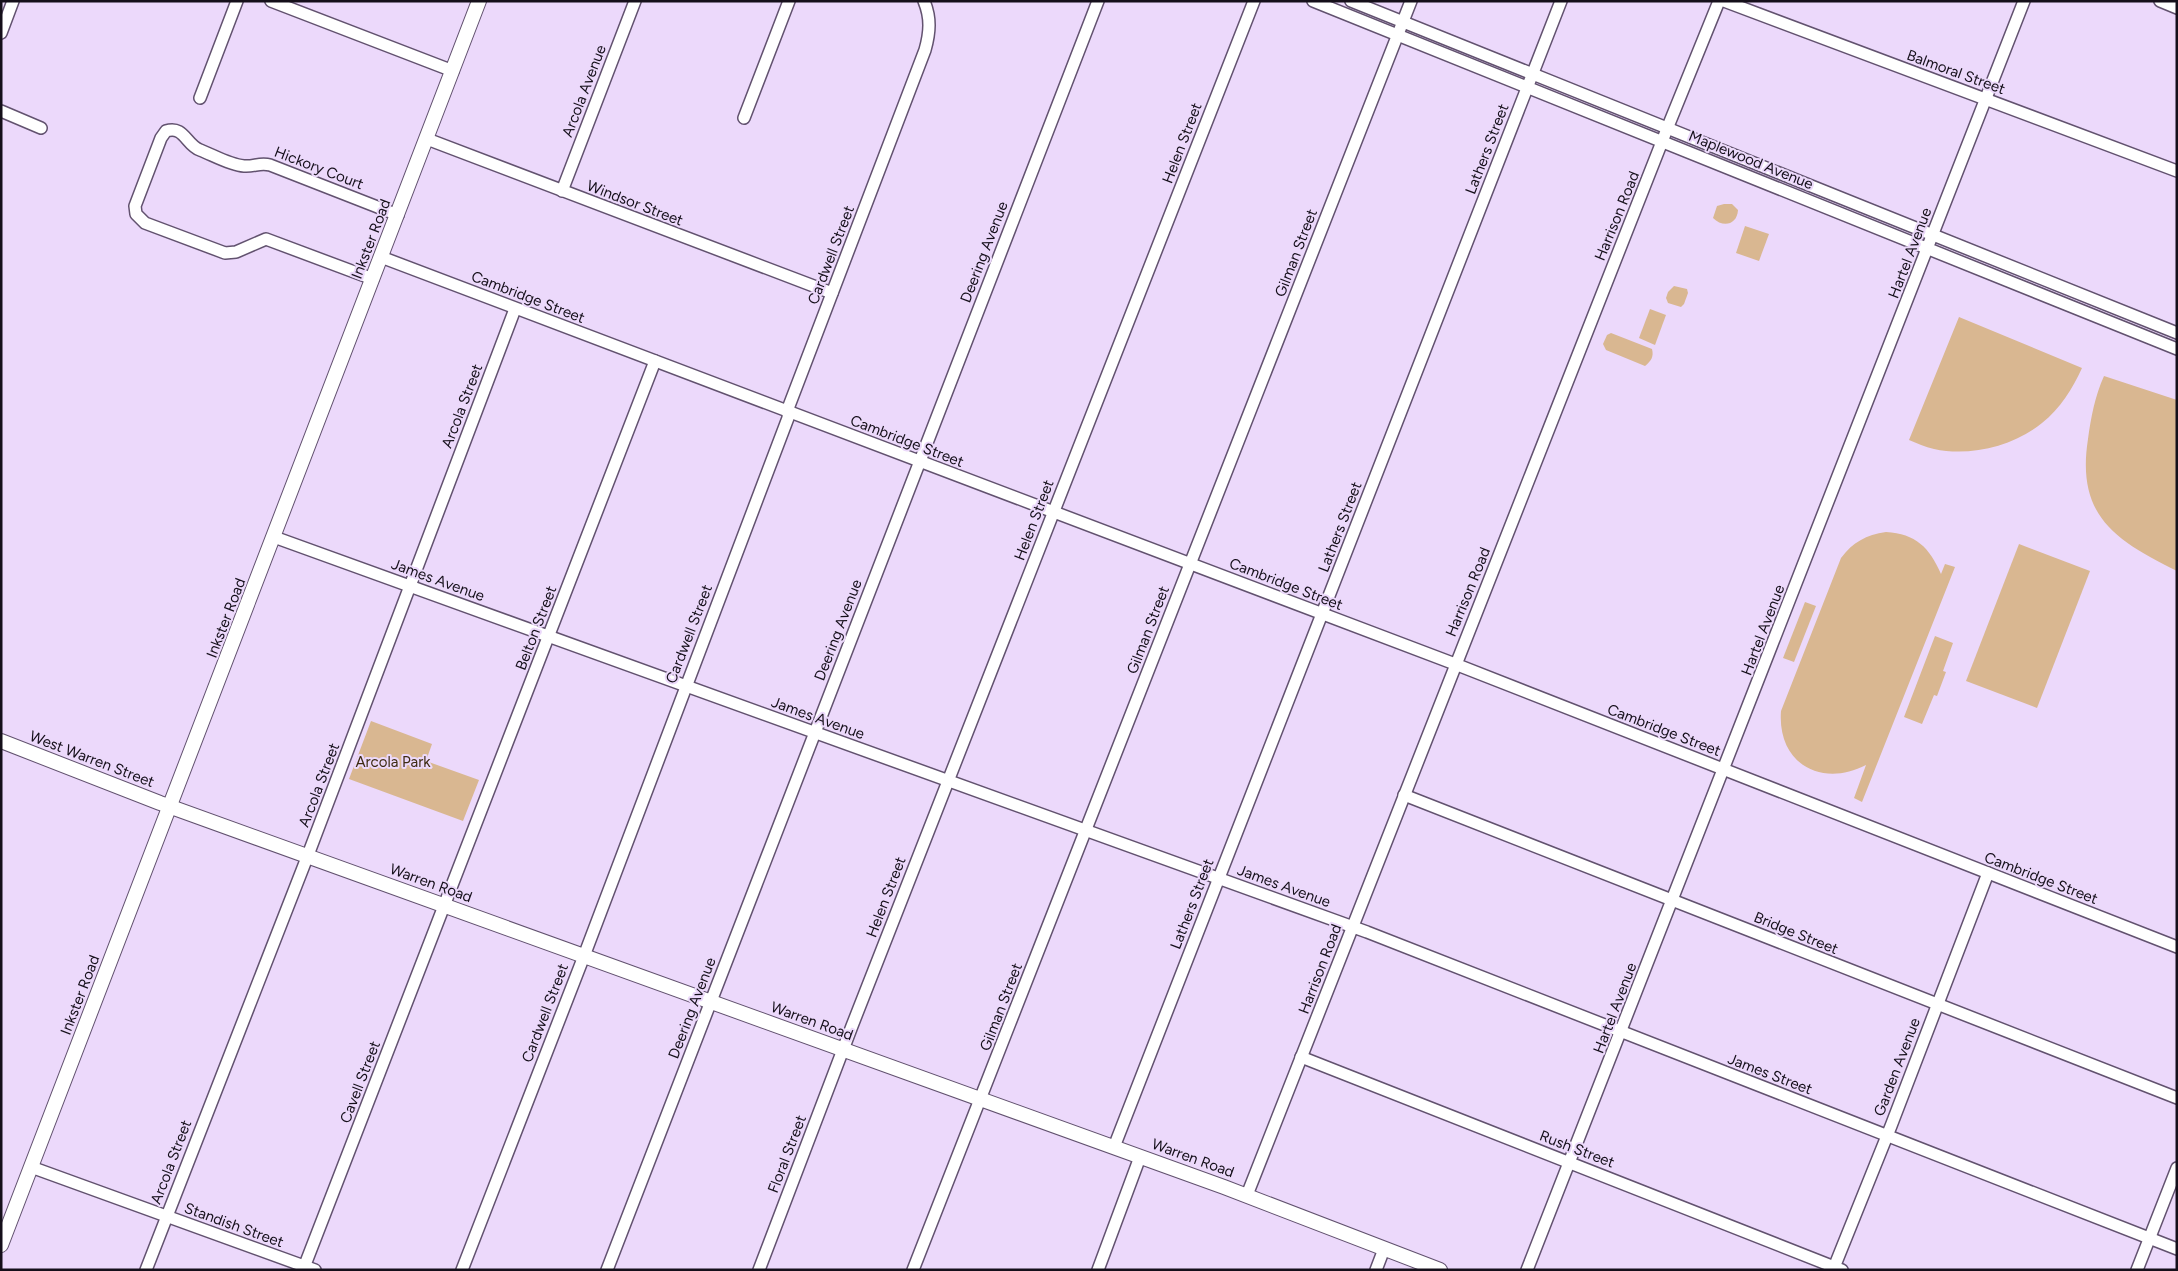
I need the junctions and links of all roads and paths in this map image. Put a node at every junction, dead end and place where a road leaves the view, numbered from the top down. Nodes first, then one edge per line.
1 (13, 1) edge
2 (237, 1) edge
3 (271, 1) edge
4 (479, 1) edge
5 (635, 1) edge
6 (789, 1) edge
7 (1098, 1) edge
8 (1254, 1) edge
9 (1313, 1) edge
10 (1351, 1) edge
11 (1411, 1) edge
12 (1561, 1) edge
13 (1719, 1) edge
14 (1724, 1) edge
15 (2024, 1) edge
16 (2160, 1) edge
17 (925, 4) edge
18 (2177, 8) edge
19 (1403, 22) junction
20 (1, 33) edge
21 (1397, 36) junction
22 (453, 71) junction
23 (1533, 75) junction
24 (1528, 88) junction
25 (200, 98) dead end
26 (1986, 100) junction
27 (1, 111) edge
28 (744, 118) dead end
29 (41, 128) dead end
30 (1667, 129) junction
31 (427, 139) junction
32 (1662, 141) junction
33 (2177, 171) edge
34 (562, 191) junction
35 (398, 215) junction
36 (1934, 235) junction
37 (1928, 249) junction
38 (381, 257) junction
39 (2019, 270) junction
40 (373, 279) junction
41 (2013, 283) junction
42 (832, 293) junction
43 (2102, 302) junction
44 (516, 309) junction
45 (2096, 317) junction
46 (2177, 333) edge
47 (2177, 349) edge
48 (655, 361) junction
49 (789, 412) junction
50 (919, 461) junction
51 (1054, 512) junction
52 (274, 538) junction
53 (1190, 564) junction
54 (411, 586) junction
55 (1322, 614) junction
56 (549, 636) junction
57 (1455, 664) junction
58 (685, 686) junction
59 (814, 732) junction
60 (2, 744) edge
61 (1724, 770) junction
62 (948, 781) junction
63 (1404, 795) junction
64 (171, 806) junction
65 (1086, 830) junction
66 (308, 855) junction
67 (1988, 873) junction
68 (1218, 878) junction
69 (1673, 901) junction
70 (444, 905) junction
71 (1352, 927) junction
72 (2177, 947) edge
73 (584, 956) junction
74 (710, 1001) junction
75 (1937, 1005) junction
76 (1622, 1032) junction
77 (843, 1049) junction
78 (1301, 1057) junction
79 (2177, 1098) edge
80 (981, 1099) junction
81 (1887, 1136) junction
82 (1114, 1147) junction
83 (1140, 1157) junction
84 (1571, 1163) junction
85 (31, 1167) junction
86 (2177, 1168) edge
87 (1247, 1195) junction
88 (166, 1216) junction
89 (2149, 1238) junction
90 (1, 1245) edge
91 (1384, 1249) junction
92 (2177, 1250) edge
93 (308, 1268) edge
94 (1836, 1269) edge
95 (146, 1270) edge
96 (462, 1270) edge
97 (607, 1270) edge
98 (759, 1270) edge
99 (913, 1270) edge
100 (1098, 1270) edge
101 (1376, 1270) edge
102 (1440, 1270) edge
103 (1527, 1270) edge
104 (2137, 1270) edge

1 - 20 street
2 - 25 street
3 - 22 street
4 - 22 main road, Inkster Road
5 - 34 street, Arcola Avenue
6 - 28 street
7 - 50 street, Deering Avenue
8 - 51 street, Helen Street
9 - 21 street, Maplewood Avenue
10 - 19 street, Maplewood Avenue
11 - 19 street, Gilman Street
12 - 23 street, Lathers Street
13 - 30 street, Harrison Road
14 - 26 street, Balmoral Street
15 - 26 street, Hartel Avenue
16 - 18 street
17 - 42 street, Cardwell Street
19 - 21 street, Gilman Street
19 - 23 street, Maplewood Avenue
21 - 24 street, Maplewood Avenue
21 - 53 street, Gilman Street
22 - 31 main road, Inkster Road
23 - 24 street, Lathers Street
23 - 30 street, Maplewood Avenue
24 - 32 street, Maplewood Avenue
24 - 55 street, Lathers Street
26 - 33 street, Balmoral Street
26 - 36 street, Hartel Avenue
27 - 29 street
30 - 32 street, Harrison Road
30 - 36 street, Maplewood Avenue
31 - 34 street, Windsor Street
31 - 35 main road, Inkster Road
32 - 37 street, Maplewood Avenue
32 - 57 street, Harrison Road
34 - 42 street, Windsor Street
35 - 38 main road, Inkster Road
35 - 40 street, Hickory Court
36 - 37 street, Hartel Avenue
36 - 39 street, Maplewood Avenue
37 - 41 street, Maplewood Avenue
37 - 61 street, Hartel Avenue
38 - 40 main road, Inkster Road
38 - 44 street, Cambridge Street
39 - 41 street
39 - 43 street, Maplewood Avenue
40 - 52 main road, Inkster Road
41 - 45 street, Maplewood Avenue
42 - 49 street, Cardwell Street
43 - 45 street
43 - 46 street, Maplewood Avenue
44 - 48 street, Cambridge Street
44 - 54 street, Arcola Street
45 - 47 street, Maplewood Avenue
48 - 49 street, Cambridge Street
48 - 56 street, Belton Street
49 - 50 street, Cambridge Street
49 - 58 street, Cardwell Street
50 - 51 street, Cambridge Street
50 - 59 street, Deering Avenue
51 - 53 street, Cambridge Street
51 - 62 street, Helen Street
52 - 54 street, James Avenue
52 - 64 main road, Inkster Road
53 - 55 street, Cambridge Street
53 - 65 street, Gilman Street
54 - 56 street, James Avenue
54 - 66 street, Arcola Street
55 - 57 street, Cambridge Street
55 - 68 street, Lathers Street
56 - 58 street, James Avenue
56 - 70 street, Belton Street
57 - 61 street, Cambridge Street
57 - 63 street, Harrison Road
58 - 59 street, James Avenue
58 - 73 street, Cardwell Street
59 - 62 street, James Avenue
59 - 74 street, Deering Avenue
60 - 64 main road, West Warren Street
61 - 67 street, Cambridge Street
61 - 69 street, Hartel Avenue
62 - 65 street, James Avenue
62 - 77 street, Helen Street
63 - 69 street, Bridge Street
63 - 71 street, Harrison Road
64 - 66 main road, Warren Road
64 - 85 main road, Inkster Road
65 - 68 street, James Avenue
65 - 80 street, Gilman Street
66 - 70 main road, Warren Road
66 - 88 street, Arcola Street
67 - 72 street, Cambridge Street
67 - 75 street, Garden Avenue
68 - 71 street, James Avenue
68 - 82 street, Lathers Street
69 - 75 street, Bridge Street
69 - 76 street, Hartel Avenue
70 - 73 main road, Warren Road
70 - 93 street, Cavell Street
71 - 76 street, James Street
71 - 78 street, Harrison Road
73 - 74 main road, Warren Road
73 - 96 street, Cardwell Street
74 - 77 main road, Warren Road
74 - 97 street, Deering Avenue
75 - 79 street, Bridge Street
75 - 81 street, Garden Avenue
76 - 81 street, James Street
76 - 84 street, Hartel Avenue
77 - 80 main road, Warren Road
77 - 98 street, Floral Street
78 - 84 street, Rush Street
78 - 87 street, Harrison Road
80 - 82 main road, Warren Road
80 - 99 street, Gilman Street
81 - 89 street, James Street
81 - 94 street, Garden Avenue
82 - 83 main road, Warren Road
83 - 87 main road, Warren Road
83 - 100 street
84 - 94 street, Rush Street
84 - 103 street, Hartel Avenue
85 - 88 street, Standish Street
85 - 90 main road, Inkster Road
86 - 89 street
87 - 91 main road, Warren Road
88 - 93 street, Standish Street
88 - 95 street, Arcola Street
89 - 92 street, James Street
89 - 104 street
91 - 101 street
91 - 102 main road, Warren Road

